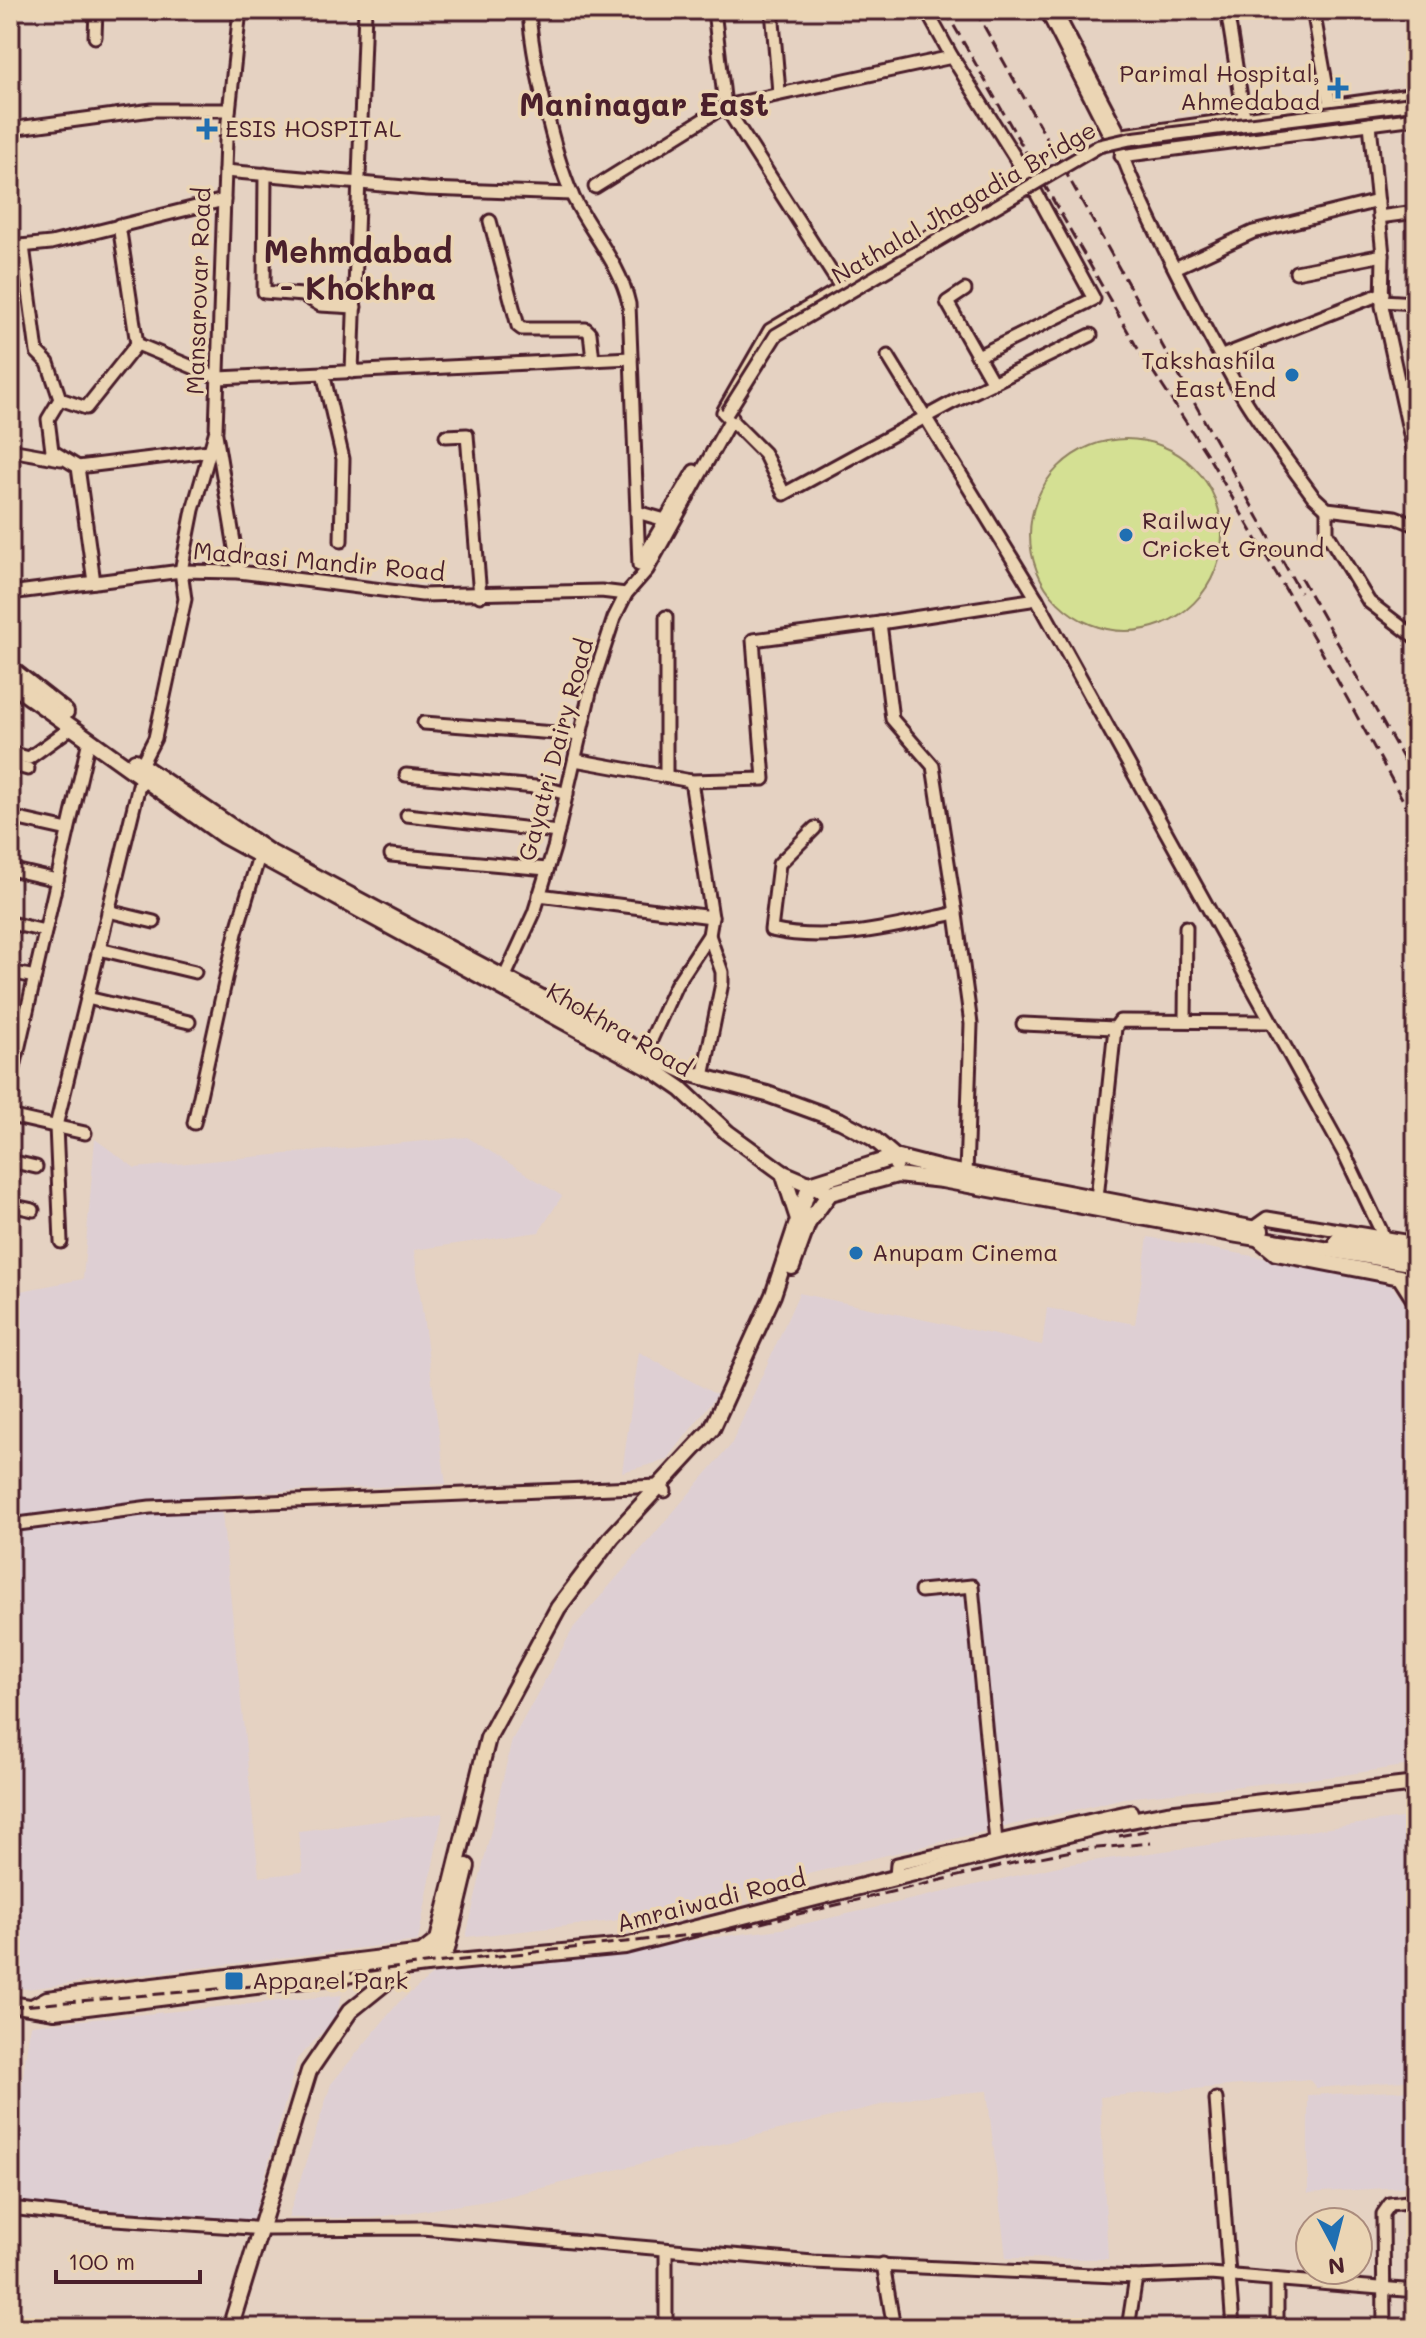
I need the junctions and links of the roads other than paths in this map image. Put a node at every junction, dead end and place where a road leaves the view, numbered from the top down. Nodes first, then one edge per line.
1 (96, 10) edge
2 (240, 10) edge
3 (365, 10) edge
4 (529, 10) edge
5 (714, 10) edge
6 (772, 10) edge
7 (926, 10) edge
8 (1046, 10) edge
9 (1055, 10) edge
10 (1227, 10) edge
11 (1313, 10) edge
12 (95, 37) dead end
13 (952, 57) junction
14 (779, 92) junction
15 (1416, 94) edge
16 (1416, 103) edge
17 (1330, 105) junction
18 (725, 106) junction
19 (1416, 109) edge
20 (229, 110) junction
21 (1244, 116) junction
22 (1416, 118) edge
23 (1370, 124) junction
24 (10, 129) edge
25 (1115, 136) junction
26 (1121, 156) junction
27 (225, 171) junction
28 (265, 174) junction
29 (1028, 178) junction
30 (361, 183) junction
31 (595, 187) dead end
32 (572, 194) junction
33 (224, 200) junction
34 (1378, 201) junction
35 (1416, 212) edge
36 (1379, 217) junction
37 (490, 221) dead end
38 (119, 225) junction
39 (23, 246) junction
40 (10, 247) edge
41 (1383, 255) junction
42 (1175, 268) junction
43 (1296, 272) dead end
44 (842, 289) junction
45 (965, 290) dead end
46 (1382, 297) junction
47 (1416, 303) edge
48 (355, 307) junction
49 (1091, 335) dead end
50 (137, 344) junction
51 (888, 356) dead end
52 (978, 356) junction
53 (1222, 356) junction
54 (631, 358) junction
55 (593, 360) junction
56 (352, 372) junction
57 (323, 373) junction
58 (219, 378) junction
59 (993, 383) junction
60 (60, 399) junction
61 (1411, 411) edge
62 (927, 416) junction
63 (729, 417) junction
64 (216, 430) junction
65 (446, 436) dead end
66 (10, 450) edge
67 (209, 451) junction
68 (65, 459) junction
69 (1416, 462) edge
70 (78, 467) junction
71 (1327, 509) junction
72 (637, 512) junction
73 (665, 520) junction
74 (1416, 525) edge
75 (341, 541) dead end
76 (639, 565) junction
77 (181, 571) junction
78 (239, 572) junction
79 (94, 582) junction
80 (633, 583) junction
81 (10, 593) edge
82 (626, 594) junction
83 (480, 596) junction
84 (1037, 599) junction
85 (666, 617) dead end
86 (880, 623) junction
87 (1416, 638) edge
88 (10, 668) edge
89 (10, 683) edge
90 (424, 723) dead end
91 (72, 727) junction
92 (581, 735) junction
93 (89, 740) junction
94 (10, 753) edge
95 (575, 760) junction
96 (10, 764) edge
97 (28, 769) dead end
98 (141, 771) junction
99 (406, 775) dead end
100 (666, 776) junction
101 (691, 781) junction
102 (567, 794) junction
103 (407, 815) dead end
104 (10, 817) edge
105 (815, 828) dead end
106 (68, 830) junction
107 (558, 832) junction
108 (391, 855) dead end
109 (259, 856) junction
110 (10, 869) edge
111 (547, 869) junction
112 (57, 880) junction
113 (539, 895) junction
114 (108, 911) junction
115 (956, 913) junction
116 (712, 917) junction
117 (154, 922) dead end
118 (10, 923) edge
119 (1186, 927) dead end
120 (45, 931) junction
121 (709, 935) junction
122 (99, 949) junction
123 (10, 972) edge
124 (195, 972) dead end
125 (35, 977) junction
126 (502, 982) junction
127 (87, 998) junction
128 (1185, 1019) junction
129 (10, 1021) edge
130 (189, 1022) dead end
131 (1271, 1022) junction
132 (24, 1024) junction
133 (1023, 1024) dead end
134 (1115, 1028) junction
135 (645, 1053) junction
136 (12, 1072) edge
137 (695, 1075) junction
138 (10, 1085) edge
139 (681, 1089) junction
140 (10, 1116) edge
141 (194, 1123) dead end
142 (56, 1126) junction
143 (85, 1133) dead end
144 (895, 1157) junction
145 (10, 1161) edge
146 (36, 1167) dead end
147 (783, 1173) junction
148 (966, 1174) junction
149 (897, 1175) junction
150 (810, 1184) junction
151 (830, 1193) junction
152 (1097, 1198) junction
153 (10, 1205) edge
154 (33, 1210) dead end
155 (798, 1219) junction
156 (1252, 1232) junction
157 (1382, 1233) dead end
158 (1278, 1237) junction
159 (61, 1242) dead end
160 (1416, 1243) edge
161 (1416, 1253) edge
162 (1416, 1264) edge
163 (1416, 1302) edge
164 (663, 1489) junction
165 (10, 1525) edge
166 (921, 1591) dead end
167 (1416, 1784) edge
168 (1134, 1819) junction
169 (996, 1842) junction
170 (896, 1877) junction
171 (455, 1902) junction
172 (447, 1949) junction
173 (426, 1959) junction
174 (472, 1962) junction
175 (404, 1969) junction
176 (10, 2004) edge
177 (34, 2006) junction
178 (1216, 2099) dead end
179 (1416, 2201) edge
180 (10, 2208) edge
181 (262, 2228) junction
182 (666, 2251) junction
183 (883, 2264) junction
184 (1229, 2276) junction
185 (1136, 2277) junction
186 (1277, 2280) junction
187 (1383, 2289) junction
188 (1416, 2291) edge
189 (230, 2328) edge
190 (238, 2328) edge
191 (606, 2328) edge
192 (631, 2328) edge
193 (666, 2328) edge
194 (894, 2328) edge
195 (1128, 2328) edge
196 (1233, 2328) edge
197 (1277, 2328) edge
198 (1384, 2328) edge

1 - 12 street
2 - 20 street, Mansarovar Road
3 - 30 street
4 - 32 street
5 - 18 street
6 - 14 street
7 - 13 street
8 - 25 street
9 - 25 street
10 - 21 street
11 - 17 street
13 - 14 street
13 - 29 street
14 - 18 street
15 - 17 street
16 - 63 street, Nathalal Jhagadia Bridge, bridge
17 - 21 street
18 - 31 street
18 - 44 street
19 - 63 street, Nathalal Jhagadia Bridge, bridge
20 - 24 street
20 - 27 street, Mansarovar Road
21 - 25 street
22 - 23 street
23 - 26 street
23 - 34 street
25 - 26 street
26 - 42 street
27 - 28 street
27 - 33 street, Mansarovar Road
28 - 30 street
28 - 48 street
29 - 44 street
29 - 52 street
30 - 32 street
30 - 48 street
32 - 54 street
33 - 38 street
33 - 58 street, Mansarovar Road
34 - 36 street
34 - 42 street
35 - 36 street
36 - 41 street
37 - 55 street
38 - 39 street
38 - 50 street
39 - 40 street
39 - 60 street
41 - 43 street
41 - 46 street
42 - 53 street
44 - 63 street
45 - 52 street
46 - 47 street
46 - 53 street
46 - 61 street
48 - 56 street
49 - 59 street
50 - 58 street
50 - 60 street
51 - 62 street
52 - 59 street
53 - 71 street
54 - 55 street
54 - 72 street
55 - 56 street
56 - 57 street
57 - 58 street
57 - 75 street
58 - 64 street, Mansarovar Road
59 - 62 street
60 - 68 street
61 - 69 street
62 - 63 street
62 - 84 street
63 - 73 street
63 - 80 street, Gayatri Dairy Road
64 - 67 street, Mansarovar Road
64 - 78 street
65 - 83 street
66 - 68 street
67 - 70 street
67 - 77 street, Mansarovar Road
68 - 70 street
70 - 79 street
71 - 74 street
71 - 87 street
72 - 73 street
72 - 76 street
73 - 76 street
76 - 80 street
77 - 78 street, Madrasi Mandir Road
77 - 79 street, Madrasi Mandir Road
77 - 98 street, Mansarovar Road
78 - 83 street, Madrasi Mandir Road
79 - 81 street, Madrasi Mandir Road
80 - 82 street, Gayatri Dairy Road
82 - 83 street, Madrasi Mandir Road
82 - 92 street, Gayatri Dairy Road
84 - 86 street
84 - 131 street
85 - 100 street
86 - 101 street
86 - 115 street
88 - 98 main road, Khokhra Road
89 - 91 main road, Khokhra Road
90 - 92 street
91 - 93 main road, Khokhra Road
91 - 94 street
92 - 95 street, Gayatri Dairy Road
93 - 98 main road, Khokhra Road
93 - 106 street
95 - 100 street
95 - 102 street, Gayatri Dairy Road
96 - 97 street
98 - 109 main road, Khokhra Road
98 - 114 street, Mansarovar Road
98 - 126 main road, Khokhra Road
99 - 102 street
100 - 101 street
101 - 116 street
102 - 107 street, Gayatri Dairy Road
103 - 107 street
104 - 106 street
105 - 115 street
106 - 112 street
107 - 111 street, Gayatri Dairy Road
108 - 111 street
109 - 126 main road, Khokhra Road
109 - 141 street
110 - 112 street
111 - 113 street, Gayatri Dairy Road
112 - 120 street
113 - 116 street
113 - 126 street, Gayatri Dairy Road
114 - 117 street
114 - 122 street, Mansarovar Road
115 - 148 street
116 - 121 street
118 - 120 street
119 - 128 street
120 - 125 street
121 - 135 street
121 - 137 street
122 - 124 street
122 - 127 street, Mansarovar Road
123 - 125 street
125 - 132 street
126 - 135 main road, Khokhra Road
126 - 139 main road, Khokhra Road
127 - 130 street
127 - 142 street, Mansarovar Road
128 - 131 street
128 - 134 street
129 - 132 street
131 - 157 street
132 - 136 street
133 - 134 street
134 - 152 street
135 - 137 main road, Khokhra Road
136 - 138 street
137 - 139 main road
137 - 144 main road, Khokhra Road
139 - 147 main road, Khokhra Road
140 - 142 street
142 - 143 street
142 - 159 street, Mansarovar Road
144 - 148 main road, Khokhra Road
144 - 149 main road
144 - 150 main road
145 - 146 street
147 - 150 main road, Khokhra Road
147 - 155 main road
148 - 152 main road, Khokhra Road
149 - 151 main road, Khokhra Road
149 - 156 main road, Khokhra Road
150 - 151 main road, Khokhra Road
150 - 155 main road
151 - 164 main road
152 - 156 main road, Khokhra Road
153 - 154 street
155 - 164 main road
156 - 158 main road, Khokhra Road
156 - 160 street
156 - 163 main road
158 - 161 main road
158 - 162 main road
164 - 165 street
164 - 171 main road
166 - 169 street
167 - 168 main road, Amraiwadi Road
168 - 169 street
168 - 170 main road, Amraiwadi Road
169 - 170 street
170 - 174 main road, Amraiwadi Road
171 - 172 main road
171 - 173 main road
172 - 173 main road
172 - 174 main road
173 - 174 main road, Amraiwadi Road
173 - 175 main road
173 - 177 main road
173 - 181 main road
175 - 177 main road
175 - 181 main road
176 - 177 main road
178 - 184 street
179 - 187 street
180 - 181 street
181 - 182 street
181 - 189 main road
181 - 190 main road
182 - 183 street
182 - 193 street
183 - 185 street
183 - 194 street
184 - 185 street
184 - 186 street
184 - 196 street
185 - 195 street
186 - 187 street
186 - 197 street
187 - 188 street
187 - 198 street
191 - 192 main road

